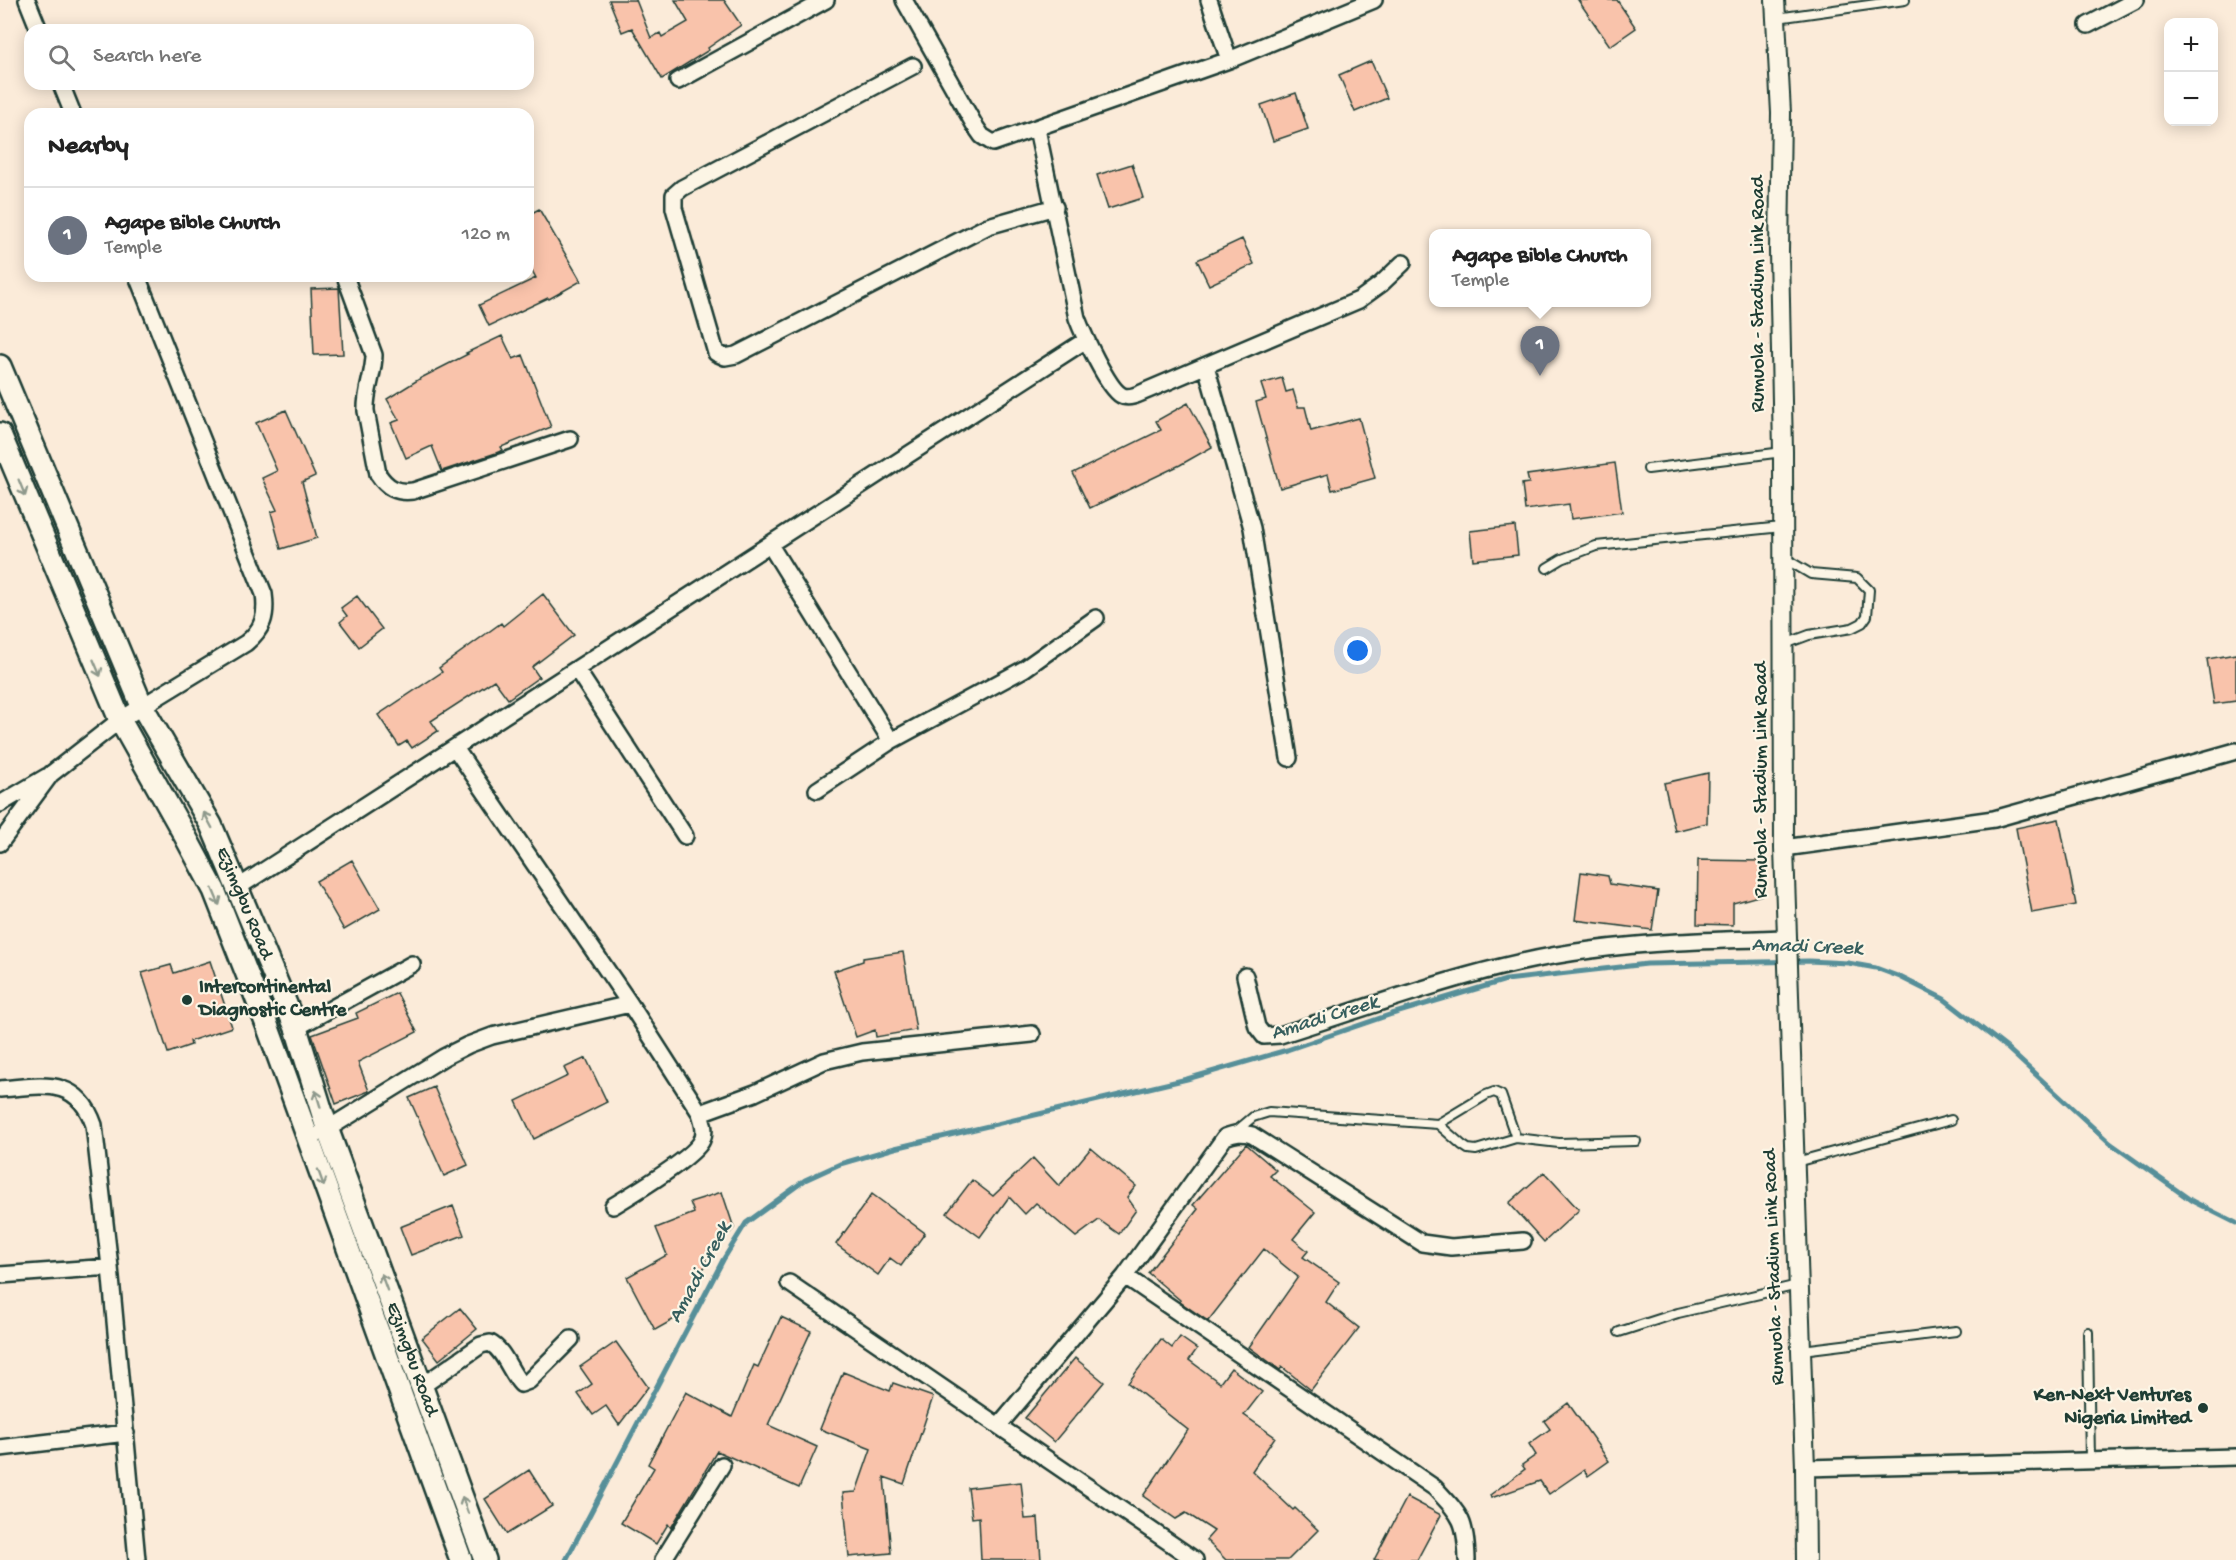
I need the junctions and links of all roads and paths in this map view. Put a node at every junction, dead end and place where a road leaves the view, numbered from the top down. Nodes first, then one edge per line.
1 (27, 0) edge
2 (826, 0) edge
3 (904, 0) edge
4 (1209, 0) edge
5 (1374, 0) edge
6 (1775, 0) edge
7 (1905, 0) edge
8 (2136, 0) edge
9 (1776, 19) junction
10 (37, 24) edge
11 (2088, 25) dead end
12 (1229, 60) junction
13 (913, 66) dead end
14 (678, 81) dead end
15 (63, 90) edge
16 (71, 108) edge
17 (1037, 129) junction
18 (1055, 207) junction
19 (1403, 263) dead end
20 (139, 282) edge
21 (347, 282) edge
22 (1086, 340) junction
23 (0, 366) edge
24 (1206, 366) junction
25 (0, 434) edge
26 (570, 439) dead end
27 (1783, 453) junction
28 (1648, 469) dead end
29 (1783, 527) junction
30 (770, 545) junction
31 (1783, 558) junction
32 (1547, 568) dead end
33 (1096, 618) dead end
34 (1783, 644) junction
35 (577, 670) junction
36 (142, 706) junction
37 (120, 720) junction
38 (891, 741) junction
39 (455, 748) junction
40 (2236, 751) edge
41 (1290, 758) dead end
42 (51, 774) junction
43 (817, 790) dead end
44 (0, 804) edge
45 (685, 836) dead end
46 (0, 843) edge
47 (1784, 848) junction
48 (237, 888) junction
49 (1786, 943) junction
50 (412, 964) dead end
51 (1245, 976) dead end
52 (630, 1004) junction
53 (296, 1028) junction
54 (1032, 1034) dead end
55 (0, 1089) edge
56 (700, 1113) junction
57 (1951, 1120) dead end
58 (1438, 1124) junction
59 (327, 1128) junction
60 (1233, 1133) junction
61 (1516, 1138) junction
62 (1636, 1141) dead end
63 (309, 1143) junction
64 (1794, 1162) junction
65 (613, 1206) dead end
66 (1523, 1241) dead end
67 (110, 1267) junction
68 (0, 1275) edge
69 (1125, 1276) junction
70 (789, 1283) dead end
71 (1798, 1285) junction
72 (1956, 1331) dead end
73 (1618, 1332) dead end
74 (2088, 1332) dead end
75 (571, 1339) dead end
76 (1801, 1350) junction
77 (422, 1386) junction
78 (999, 1425) junction
79 (126, 1433) junction
80 (0, 1448) edge
81 (2236, 1457) edge
82 (2090, 1461) junction
83 (722, 1465) dead end
84 (1805, 1468) junction
85 (1180, 1554) edge
86 (137, 1560) edge
87 (461, 1560) edge
88 (485, 1560) edge
89 (663, 1560) edge
90 (1195, 1560) edge
91 (1467, 1560) edge
92 (1806, 1560) edge

1 - 10 street
2 - 14 street
3 - 17 street
4 - 12 street
5 - 12 street
6 - 9 street, Rumuola - Stadium Link Road
7 - 9 lane
8 - 11 street
9 - 27 street, Rumuola - Stadium Link Road
12 - 17 street
13 - 18 street
15 - 16 street
17 - 18 street
18 - 22 street
19 - 24 street
20 - 36 street
21 - 26 street
22 - 24 street
22 - 30 street
23 - 36 main road, Ezimgbu Road
24 - 41 street
25 -> 37 main road, Ezimgbu Road
27 - 28 lane
27 - 29 street, Rumuola - Stadium Link Road
29 - 31 street, Rumuola - Stadium Link Road
29 - 32 lane
30 - 35 street
30 - 38 street
31 - 34 street, Rumuola - Stadium Link Road
31 - 34 lane
33 - 38 street
34 - 47 street, Rumuola - Stadium Link Road
35 - 39 street
35 - 45 street
36 - 37 street
48 -> 36 main road, Ezimgbu Road
37 - 42 street
37 -> 63 main road, Ezimgbu Road
38 - 43 street
39 - 48 street
39 - 52 street
40 - 47 street
42 - 44 street
42 - 46 street
47 - 49 street, Rumuola - Stadium Link Road
48 - 53 main road, Ezimgbu Road
49 - 51 street
49 - 64 street, Rumuola - Stadium Link Road
50 - 53 street
52 - 56 street
52 - 59 street
59 -> 53 main road, Ezimgbu Road
54 - 56 street
55 - 67 street
56 - 65 street
57 - 64 lane
58 - 60 lane
58 - 61 lane
58 - 61 lane
59 - 63 street
77 -> 59 main road, Ezimgbu Road
60 - 66 street
60 - 69 street
61 - 62 lane
63 -> 87 main road, Ezimgbu Road
64 - 71 street, Rumuola - Stadium Link Road
67 - 68 street
67 - 79 street
69 - 78 street
69 - 91 street
70 - 78 street
71 - 73 lane
71 - 76 street, Rumuola - Stadium Link Road
72 - 76 lane
74 - 82 lane
75 - 77 street
76 - 84 street, Rumuola - Stadium Link Road
88 -> 77 main road, Ezimgbu Road
78 - 85 street
79 - 80 street
79 - 86 street
81 - 82 street
82 - 84 street
83 - 89 street
84 - 92 street, Rumuola - Stadium Link Road
85 - 90 street

